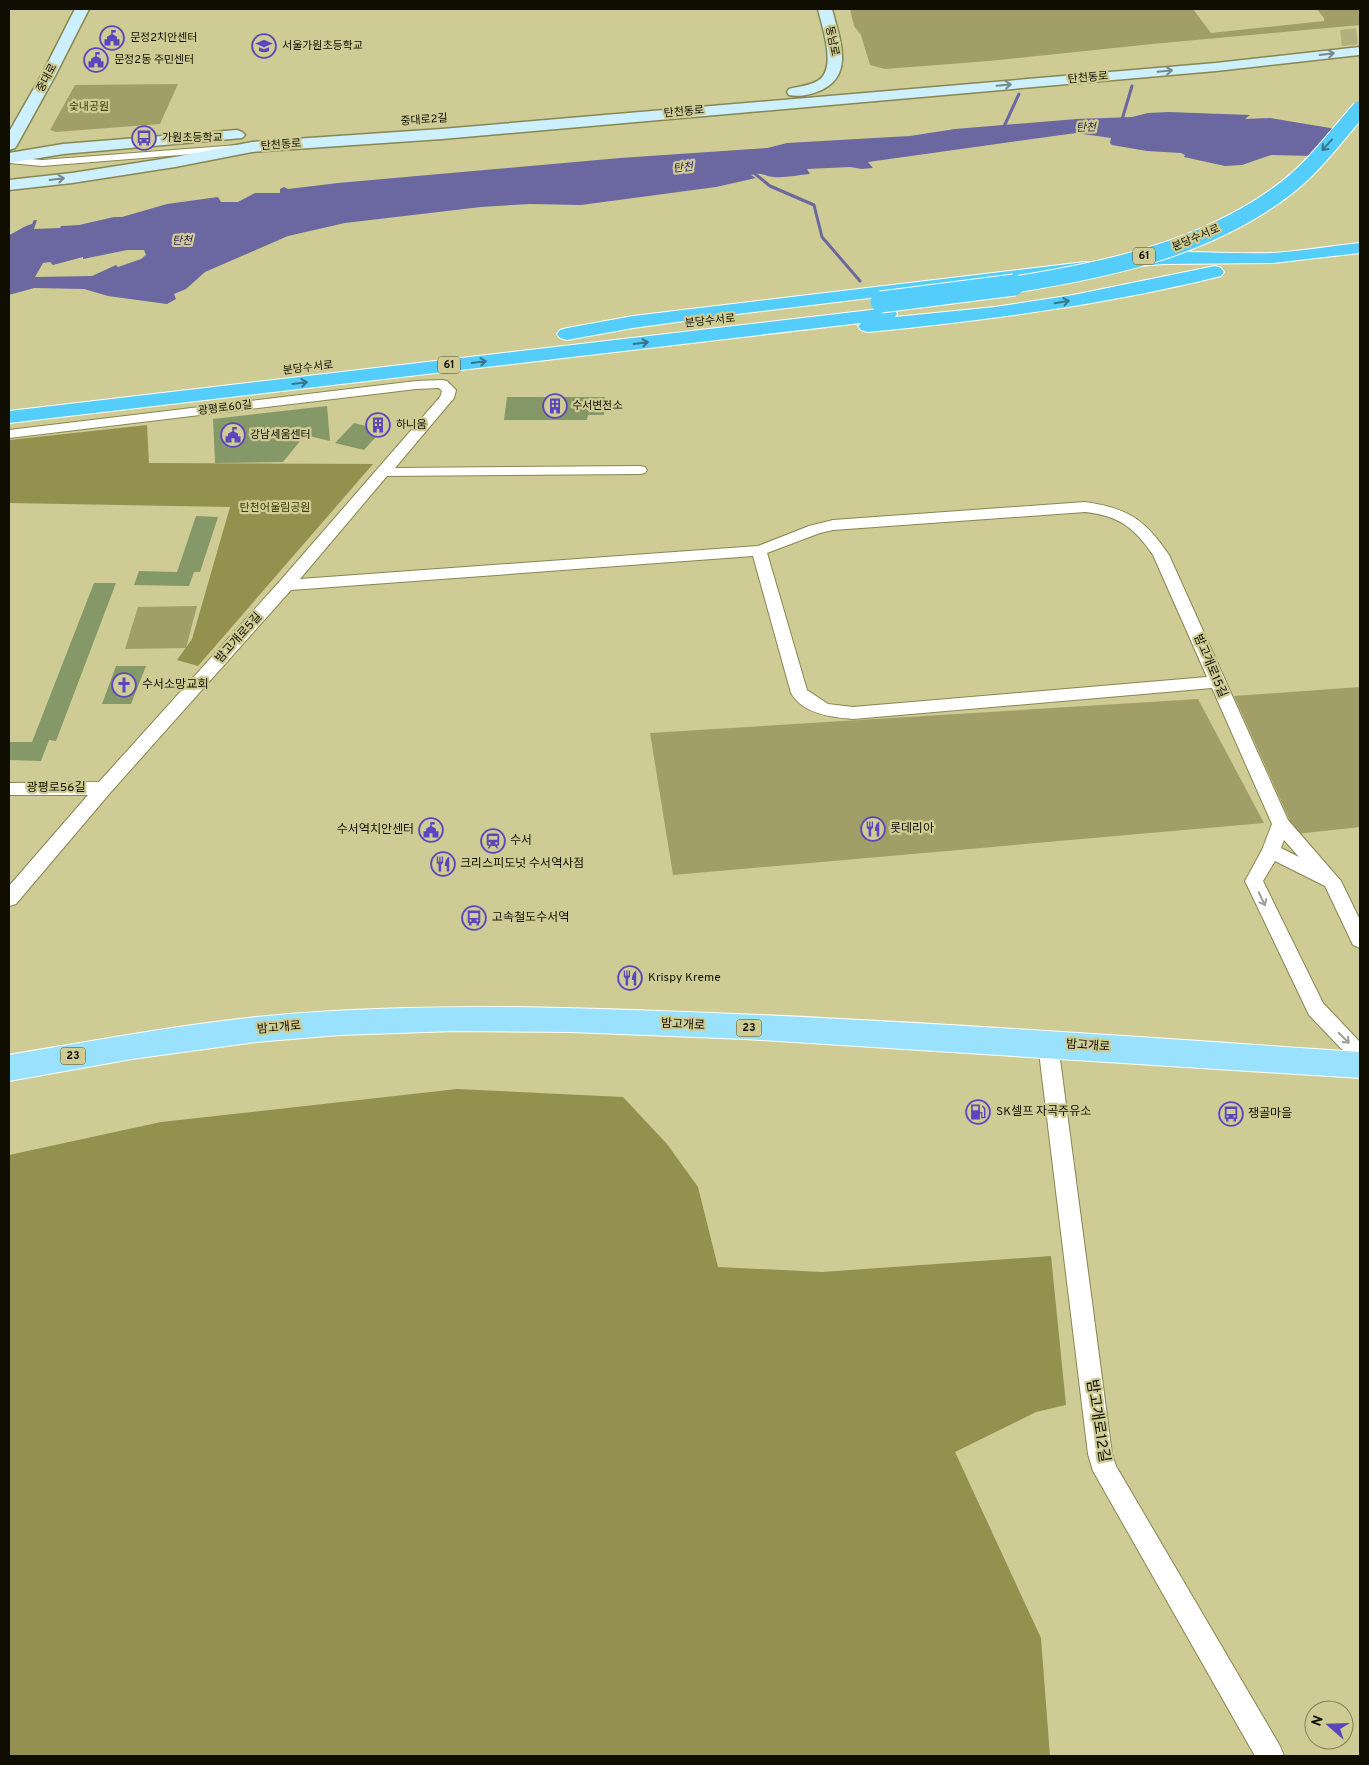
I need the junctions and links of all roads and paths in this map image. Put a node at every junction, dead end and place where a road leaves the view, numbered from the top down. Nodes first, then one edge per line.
1 (82, 9) edge
2 (825, 9) edge
3 (1359, 50) tunnel mouth
4 (997, 71) dead end
5 (834, 74) joint
6 (920, 92) junction
7 (1360, 109) edge
8 (444, 119) dead end
9 (418, 121) dead end
10 (1354, 143) dead end
11 (9, 145) edge
12 (252, 146) junction
13 (63, 149) junction
14 (9, 159) edge
15 (54, 162) junction
16 (9, 185) edge
17 (1360, 248) edge
18 (1360, 252) edge
19 (887, 314) junction
20 (536, 340) junction
21 (442, 384) joint
22 (9, 404) edge
23 (9, 417) edge
24 (9, 434) edge
25 (640, 470) dead end
26 (383, 472) junction
27 (760, 552) junction
28 (286, 585) junction
29 (1218, 682) junction
30 (104, 788) junction
31 (9, 789) edge
32 (1281, 824) junction
33 (1271, 851) junction
34 (1332, 881) junction
35 (11, 895) edge
36 (1360, 940) edge
37 (1048, 1044) junction
38 (1360, 1055) edge
39 (1360, 1065) edge
40 (9, 1068) edge
41 (1270, 1756) edge

1 - 11 street, 중대로
2 - 5 street, 동남로
6 -> 3 street, 탄천동로
4 - 6 street
5 - 8 street, 중대로2길
6 - 12 street, 탄천동로
7 -> 19 highway, 분당수서로 / 61, bridge
9 - 13 street, 중대로2길
10 - 19 highway, 분당수서로 / 61
12 - 15 street, 탄천동로
16 -> 12 street
13 - 14 street, 중대로2길
13 - 15 street
14 - 15 street, 탄천동로
17 - 20 highway
19 -> 18 highway
19 - 20 highway, 분당수서로 / 61
23 -> 19 highway, 분당수서로 / 61
20 - 22 highway, 분당수서로 / 61
21 - 24 street, 광평로60길
21 - 26 street, 밤고개로5길
25 - 26 street
26 - 28 street, 밤고개로5길
27 - 28 street, 밤고개로15길
27 - 29 street, 밤고개로15길
27 - 29 street
28 - 30 street, 밤고개로5길
29 - 32 street, 밤고개로15길
30 - 31 street, 광평로56길
30 - 35 street, 밤고개로5길
32 - 33 street
32 - 34 street, 밤고개로15길
33 - 34 street
33 -> 38 street
34 - 36 street
37 - 39 main road, 밤고개로 / 23
37 - 40 main road, 밤고개로 / 23
37 - 41 street, 밤고개로12길

